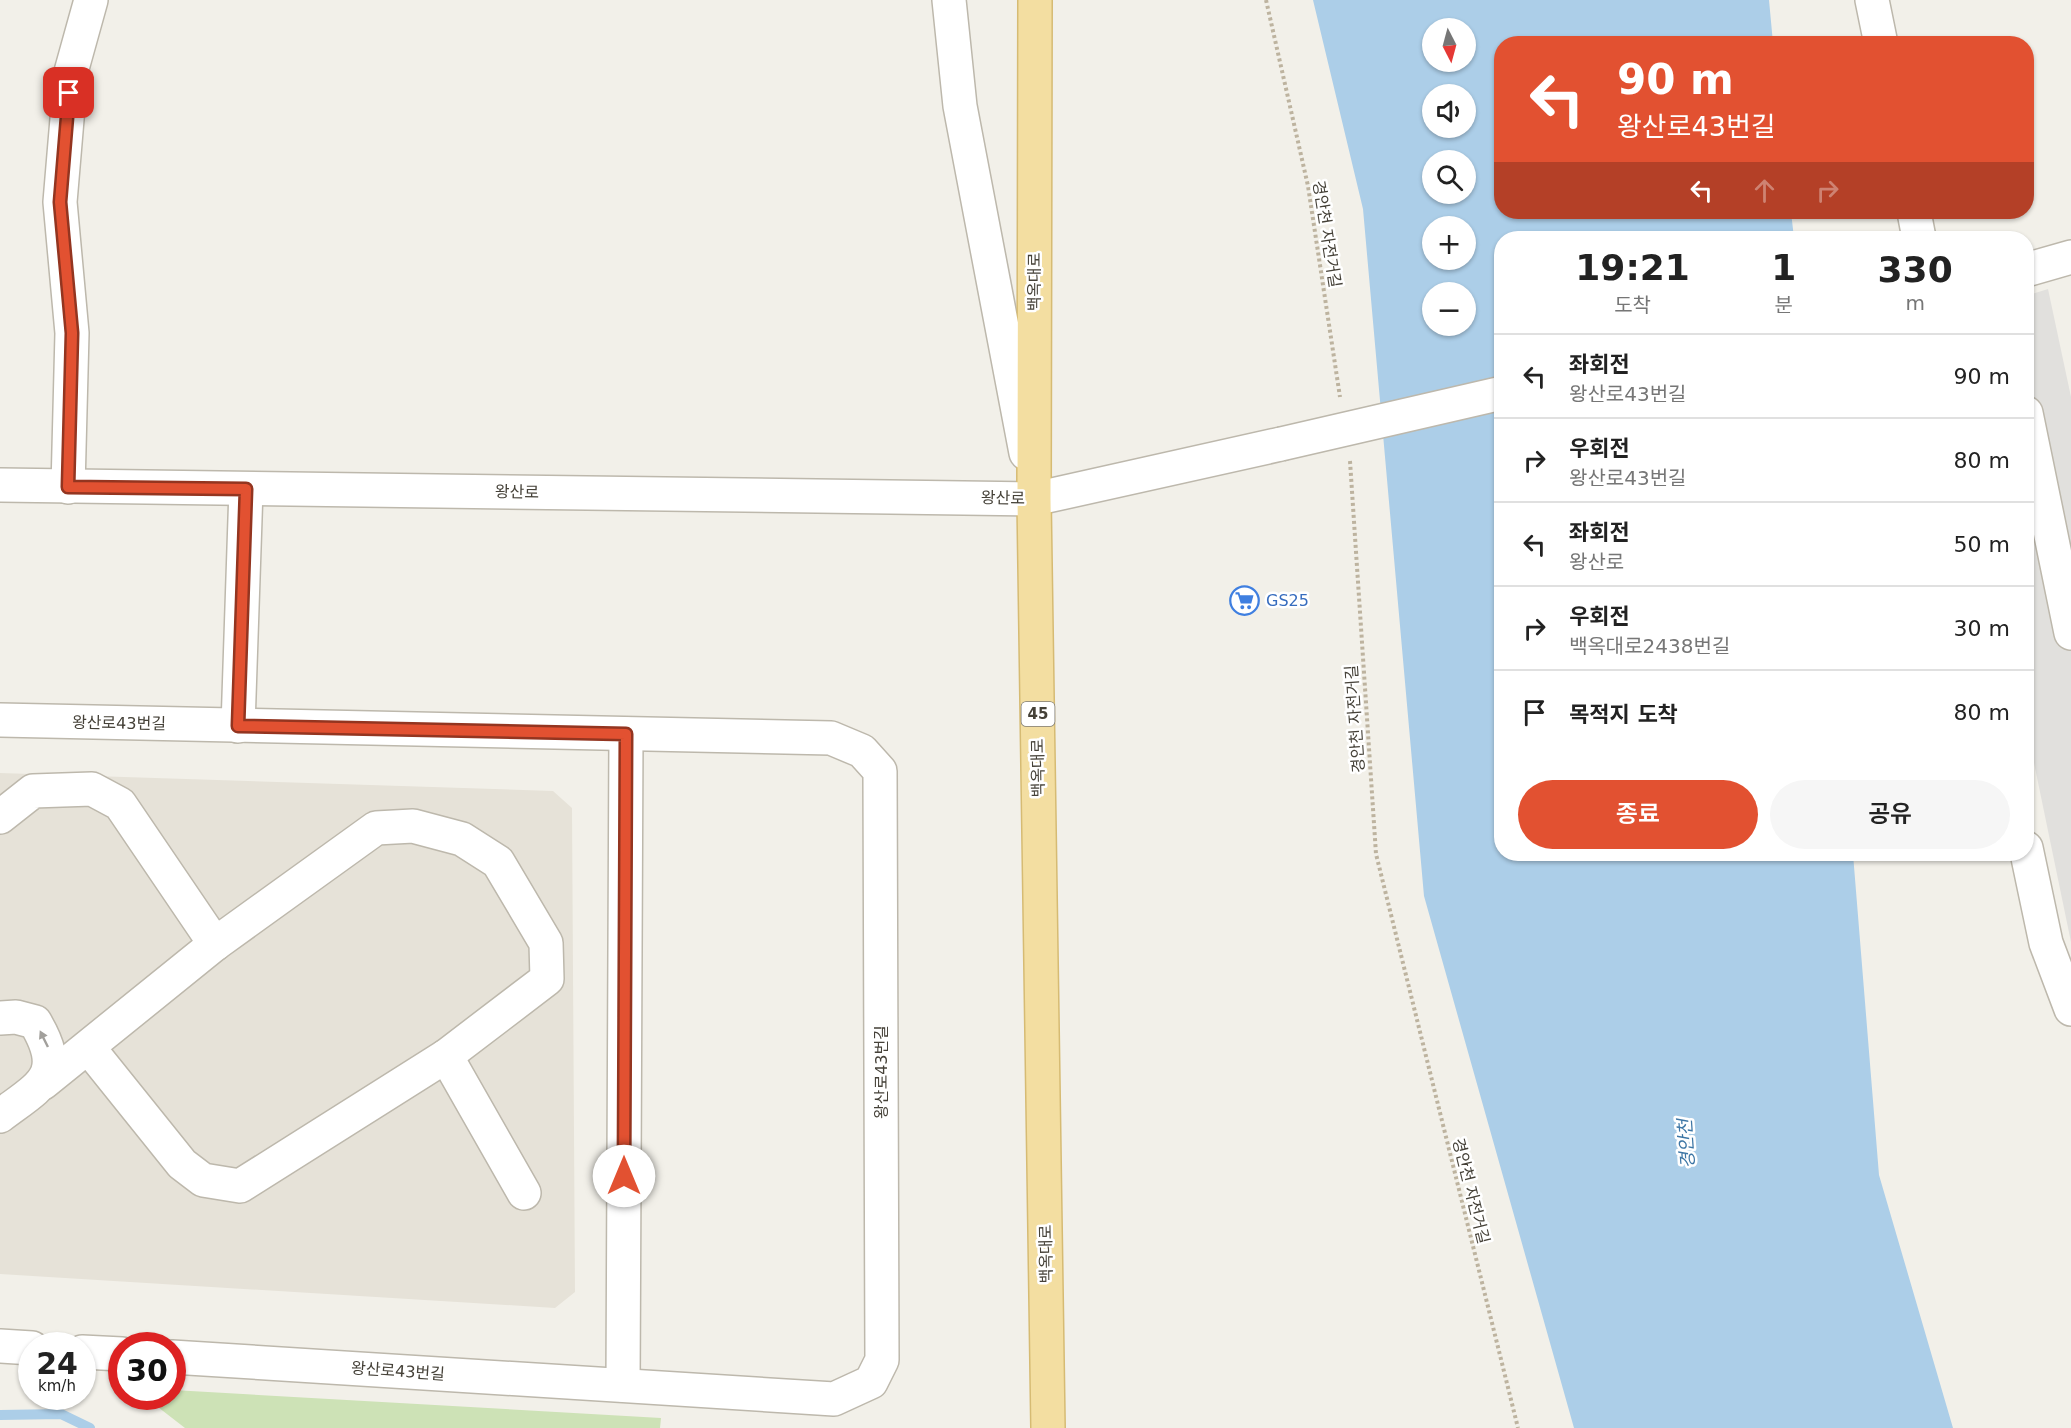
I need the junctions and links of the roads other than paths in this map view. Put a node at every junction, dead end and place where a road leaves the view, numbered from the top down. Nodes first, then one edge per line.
1 (91, 0) edge
2 (950, 0) edge
3 (1035, 0) edge
4 (1872, 0) edge
5 (1879, 36) edge
6 (2071, 257) edge
7 (2034, 268) edge
8 (1494, 395) edge
9 (2034, 452) edge
10 (0, 485) edge
11 (68, 487) junction
12 (246, 489) junction
13 (1034, 499) junction
14 (2071, 633) edge
15 (0, 720) edge
16 (238, 726) junction
17 (626, 734) junction
18 (0, 817) edge
19 (2029, 861) edge
20 (215, 944) junction
21 (2071, 1009) edge
22 (0, 1018) edge
23 (88, 1047) junction
24 (446, 1056) junction
25 (43, 1083) junction
26 (0, 1116) edge
27 (524, 1193) dead end
28 (0, 1346) edge
29 (18, 1347) edge
30 (186, 1358) edge
31 (622, 1385) junction
32 (1048, 1428) edge

1 - 11 street
2 - 13 street
3 - 13 main road, 백옥대로 / 45
4 - 5 street
6 - 7 street
8 - 13 street, 왕산로, bridge
9 - 14 street
10 - 11 street, 왕산로
11 - 12 street, 왕산로
12 - 13 street, 왕산로
12 - 16 street
13 - 32 main road, 백옥대로 / 45
15 - 16 street, 왕산로43번길
16 - 17 street, 왕산로43번길
17 - 31 street
17 - 31 street, 왕산로43번길
18 - 20 street
19 - 21 street
20 - 23 street
20 - 24 street
25 -> 22 street
23 - 24 street
23 - 25 street
24 - 27 street
25 - 26 street
28 - 29 street
30 - 31 street, 왕산로43번길

